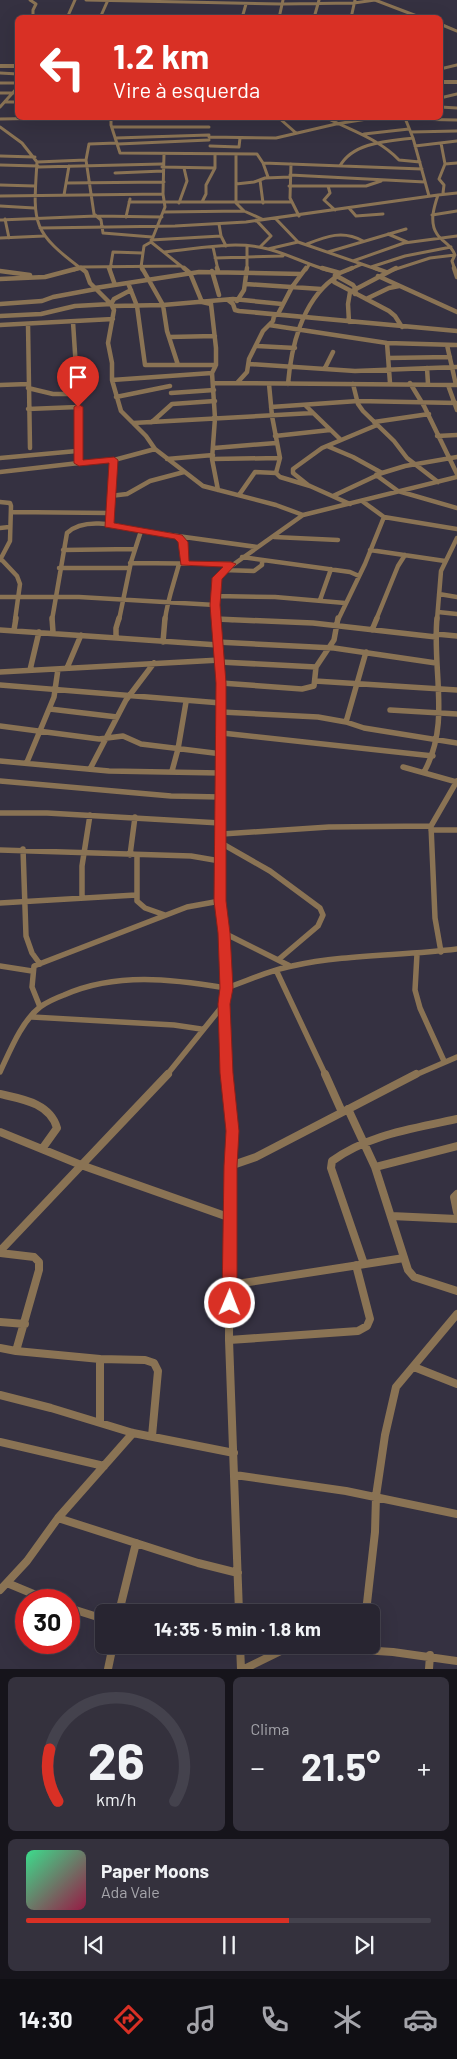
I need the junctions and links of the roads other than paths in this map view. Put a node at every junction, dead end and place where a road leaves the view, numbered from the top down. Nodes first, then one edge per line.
1 (30, 0) edge
2 (75, 0) edge
3 (86, 0) edge
4 (108, 0) edge
5 (38, 1) edge
6 (215, 1) edge
7 (355, 1) edge
8 (282, 2) edge
9 (318, 2) edge
10 (246, 4) junction
11 (34, 15) edge
12 (68, 15) edge
13 (101, 15) edge
14 (243, 15) edge
15 (280, 15) edge
16 (315, 15) edge
17 (353, 15) edge
18 (414, 15) edge
19 (443, 25) edge
20 (457, 31) edge
21 (457, 65) edge
22 (0, 66) edge
23 (15, 66) edge
24 (443, 68) edge
25 (0, 73) edge
26 (15, 74) edge
27 (443, 82) edge
28 (457, 82) edge
29 (0, 83) edge
30 (15, 83) edge
31 (0, 93) edge
32 (15, 93) edge
33 (15, 94) edge
34 (457, 94) edge
35 (443, 97) edge
36 (0, 102) edge
37 (5, 102) junction
38 (15, 102) edge
39 (0, 107) edge
40 (443, 107) edge
41 (457, 108) edge
42 (0, 119) edge
43 (15, 119) edge
44 (443, 119) edge
45 (111, 120) edge
46 (207, 120) edge
47 (281, 120) edge
48 (330, 120) edge
49 (361, 120) edge
50 (406, 120) edge
51 (456, 120) edge
52 (336, 124) junction
53 (144, 126) junction
54 (209, 126) junction
55 (0, 127) edge
56 (112, 127) junction
57 (410, 131) junction
58 (457, 131) edge
59 (296, 133) junction
60 (362, 134) junction
61 (149, 137) junction
62 (116, 138) junction
63 (209, 138) junction
64 (240, 138) junction
65 (413, 138) junction
66 (457, 141) edge
67 (380, 143) junction
68 (441, 143) junction
69 (117, 144) junction
70 (210, 146) junction
71 (415, 146) junction
72 (164, 154) junction
73 (213, 154) junction
74 (236, 154) junction
75 (0, 156) edge
76 (35, 157) junction
77 (86, 160) junction
78 (263, 162) junction
79 (420, 162) junction
80 (457, 163) edge
81 (291, 164) junction
82 (445, 164) junction
83 (0, 165) edge
84 (38, 165) junction
85 (114, 165) junction
86 (69, 166) junction
87 (87, 166) junction
88 (340, 166) junction
89 (162, 168) junction
90 (184, 168) junction
91 (215, 168) junction
92 (422, 169) junction
93 (115, 173) junction
94 (290, 176) junction
95 (328, 176) junction
96 (268, 177) junction
97 (260, 180) junction
98 (383, 180) junction
99 (164, 182) junction
100 (425, 182) junction
101 (66, 183) junction
102 (90, 183) junction
103 (115, 183) junction
104 (236, 184) junction
105 (0, 185) edge
106 (35, 186) junction
107 (289, 186) junction
108 (327, 186) junction
109 (443, 193) junction
110 (457, 193) edge
111 (114, 194) junction
112 (131, 194) junction
113 (163, 194) junction
114 (91, 195) junction
115 (438, 195) junction
116 (0, 196) edge
117 (34, 196) junction
118 (64, 196) junction
119 (429, 196) junction
120 (129, 202) junction
121 (163, 202) junction
122 (202, 202) junction
123 (290, 202) junction
124 (179, 203) junction
125 (236, 203) junction
126 (263, 203) junction
127 (373, 204) junction
128 (0, 206) edge
129 (34, 208) junction
130 (349, 208) junction
131 (335, 210) junction
132 (244, 211) junction
133 (457, 211) edge
134 (164, 212) junction
135 (432, 214) junction
136 (96, 216) junction
137 (298, 216) junction
138 (126, 217) junction
139 (162, 217) junction
140 (36, 218) junction
141 (5, 219) junction
142 (276, 219) junction
143 (0, 220) edge
144 (256, 220) junction
145 (264, 220) junction
146 (219, 224) junction
147 (103, 226) junction
148 (159, 226) junction
149 (40, 228) junction
150 (406, 228) dead end
151 (388, 234) junction
152 (44, 236) junction
153 (221, 236) junction
154 (440, 236) junction
155 (457, 236) edge
156 (0, 238) edge
157 (9, 238) junction
158 (151, 240) junction
159 (363, 241) junction
160 (298, 242) junction
161 (407, 242) junction
162 (307, 244) junction
163 (226, 246) junction
164 (247, 246) junction
165 (213, 247) junction
166 (451, 247) junction
167 (260, 248) junction
168 (268, 248) junction
169 (164, 252) junction
170 (328, 252) junction
171 (142, 253) junction
172 (455, 255) junction
173 (285, 256) junction
174 (215, 258) junction
175 (248, 258) junction
176 (457, 260) edge
177 (353, 261) junction
178 (452, 261) junction
179 (309, 264) junction
180 (362, 264) junction
181 (180, 266) junction
182 (80, 267) junction
183 (109, 267) junction
184 (141, 267) junction
185 (371, 267) junction
186 (0, 270) edge
187 (215, 271) junction
188 (246, 272) junction
189 (386, 272) junction
190 (190, 273) junction
191 (301, 274) junction
192 (336, 276) junction
193 (378, 276) junction
194 (457, 276) edge
195 (45, 277) junction
196 (0, 279) edge
197 (147, 279) junction
198 (128, 283) junction
199 (246, 284) junction
200 (115, 285) junction
201 (399, 286) junction
202 (292, 287) junction
203 (95, 289) junction
204 (321, 289) junction
205 (131, 290) junction
206 (350, 292) junction
207 (356, 292) junction
208 (219, 296) junction
209 (366, 299) junction
210 (239, 300) junction
211 (215, 301) junction
212 (231, 301) junction
213 (202, 302) junction
214 (0, 304) edge
215 (211, 304) junction
216 (282, 304) junction
217 (112, 305) junction
218 (163, 305) junction
219 (137, 306) junction
220 (457, 312) edge
221 (0, 316) edge
222 (274, 316) junction
223 (305, 318) junction
224 (113, 319) junction
225 (74, 322) junction
226 (349, 322) junction
227 (28, 324) junction
228 (0, 325) edge
229 (269, 325) junction
230 (402, 327) junction
231 (300, 329) junction
232 (457, 331) edge
233 (215, 336) junction
234 (169, 337) junction
235 (387, 343) junction
236 (457, 344) edge
237 (447, 345) junction
238 (257, 346) junction
239 (295, 348) junction
240 (333, 352) dead end
241 (450, 357) junction
242 (388, 358) junction
243 (178, 364) junction
244 (250, 364) junction
245 (216, 365) junction
246 (290, 367) junction
247 (455, 367) edge
248 (325, 368) junction
249 (426, 368) junction
250 (389, 370) junction
251 (212, 373) junction
252 (166, 378) junction
253 (112, 380) junction
254 (139, 380) junction
255 (243, 382) junction
256 (213, 383) junction
257 (390, 383) junction
258 (410, 383) junction
259 (269, 384) junction
260 (288, 384) junction
261 (353, 384) junction
262 (428, 384) junction
263 (448, 385) junction
264 (457, 385) edge
265 (0, 386) edge
266 (28, 386) junction
267 (170, 386) junction
268 (214, 390) junction
269 (141, 392) junction
270 (171, 393) junction
271 (78, 394) junction
272 (116, 397) junction
273 (215, 401) junction
274 (358, 401) junction
275 (424, 403) junction
276 (455, 403) edge
277 (172, 404) junction
278 (306, 406) junction
279 (78, 407) junction
280 (28, 408) junction
281 (271, 408) junction
282 (457, 410) edge
283 (313, 413) junction
284 (429, 414) junction
285 (272, 416) junction
286 (216, 418) junction
287 (152, 422) junction
288 (133, 423) junction
289 (142, 423) junction
290 (376, 423) junction
291 (137, 427) junction
292 (330, 430) junction
293 (457, 435) edge
294 (275, 436) junction
295 (437, 436) junction
296 (340, 439) junction
297 (276, 443) junction
298 (327, 446) junction
299 (30, 448) junction
300 (214, 448) junction
301 (155, 449) junction
302 (77, 451) junction
303 (38, 453) junction
304 (19, 456) junction
305 (1, 457) edge
306 (212, 457) junction
307 (457, 457) edge
308 (280, 458) junction
309 (167, 459) junction
310 (447, 459) junction
311 (114, 460) junction
312 (79, 463) junction
313 (417, 464) junction
314 (0, 472) edge
315 (184, 472) junction
316 (276, 473) junction
317 (382, 473) junction
318 (376, 476) junction
319 (457, 476) edge
320 (438, 482) junction
321 (310, 486) junction
322 (218, 490) junction
323 (398, 491) junction
324 (110, 496) junction
325 (239, 496) junction
326 (333, 496) junction
327 (362, 501) junction
328 (0, 502) edge
329 (350, 504) junction
330 (457, 508) edge
331 (10, 512) junction
332 (109, 513) junction
333 (303, 515) junction
334 (384, 517) junction
335 (109, 525) junction
336 (9, 527) junction
337 (0, 528) edge
338 (457, 529) edge
339 (141, 531) junction
340 (274, 537) junction
341 (457, 538) edge
342 (185, 540) junction
343 (338, 540) dead end
344 (257, 547) junction
345 (134, 549) junction
346 (63, 550) junction
347 (370, 550) junction
348 (405, 555) junction
349 (242, 556) junction
350 (0, 559) edge
351 (262, 560) junction
352 (445, 561) junction
353 (182, 564) junction
354 (231, 564) junction
355 (129, 566) junction
356 (362, 567) junction
357 (59, 568) junction
358 (331, 569) junction
359 (224, 570) junction
360 (346, 572) junction
361 (359, 576) junction
362 (439, 594) junction
363 (216, 596) junction
364 (0, 597) edge
365 (56, 597) junction
366 (457, 597) edge
367 (18, 598) junction
368 (320, 600) junction
369 (122, 601) junction
370 (167, 603) junction
371 (345, 603) junction
372 (215, 605) junction
373 (438, 612) junction
374 (457, 614) edge
375 (216, 619) junction
376 (336, 625) junction
377 (0, 630) edge
378 (14, 630) junction
379 (115, 630) junction
380 (372, 630) junction
381 (39, 632) junction
382 (53, 632) junction
383 (82, 635) junction
384 (436, 635) junction
385 (102, 636) junction
386 (457, 636) edge
387 (116, 637) junction
388 (163, 642) junction
389 (218, 643) junction
390 (328, 648) junction
391 (366, 652) junction
392 (220, 661) junction
393 (154, 663) junction
394 (436, 663) junction
395 (316, 667) junction
396 (58, 668) junction
397 (68, 668) junction
398 (30, 670) junction
399 (0, 672) edge
400 (315, 681) junction
401 (221, 683) junction
402 (358, 684) junction
403 (0, 685) edge
404 (56, 689) junction
405 (440, 689) junction
406 (457, 690) edge
407 (130, 696) junction
408 (186, 702) junction
409 (221, 703) junction
410 (50, 709) junction
411 (390, 710) dead end
412 (221, 712) junction
413 (438, 713) junction
414 (457, 714) edge
415 (117, 717) junction
416 (346, 722) junction
417 (0, 726) edge
418 (42, 731) junction
419 (222, 733) junction
420 (105, 738) junction
421 (437, 740) junction
422 (457, 743) edge
423 (178, 749) junction
424 (222, 754) junction
425 (433, 756) junction
426 (0, 761) edge
427 (27, 762) junction
428 (403, 767) dead end
429 (90, 769) junction
430 (172, 771) junction
431 (424, 772) junction
432 (220, 773) junction
433 (0, 781) edge
434 (456, 783) edge
435 (220, 797) junction
436 (0, 812) edge
437 (90, 815) junction
438 (135, 817) junction
439 (220, 823) junction
440 (431, 828) junction
441 (457, 830) edge
442 (222, 834) junction
443 (221, 843) junction
444 (23, 849) junction
445 (0, 850) edge
446 (82, 853) junction
447 (130, 855) junction
448 (137, 855) junction
449 (220, 861) junction
450 (136, 895) junction
451 (82, 898) junction
452 (25, 900) junction
453 (220, 901) junction
454 (0, 902) edge
455 (165, 915) junction
456 (224, 933) junction
457 (457, 949) edge
458 (440, 952) junction
459 (417, 954) junction
460 (278, 960) junction
461 (40, 964) junction
462 (0, 966) edge
463 (290, 966) junction
464 (32, 971) junction
465 (276, 972) junction
466 (226, 988) junction
467 (224, 1004) junction
468 (40, 1007) junction
469 (32, 1017) junction
470 (201, 1029) junction
471 (457, 1057) edge
472 (444, 1061) junction
473 (2, 1063) edge
474 (0, 1072) edge
475 (0, 1094) edge
476 (345, 1110) junction
477 (457, 1119) edge
478 (0, 1132) edge
479 (364, 1141) junction
480 (457, 1146) edge
481 (42, 1149) junction
482 (81, 1165) junction
483 (230, 1166) junction
484 (375, 1167) junction
485 (457, 1194) edge
486 (457, 1212) edge
487 (391, 1216) junction
488 (231, 1218) junction
489 (457, 1219) edge
490 (0, 1252) edge
491 (404, 1258) junction
492 (360, 1265) junction
493 (230, 1285) junction
494 (457, 1292) edge
495 (457, 1314) edge
496 (0, 1322) edge
497 (25, 1324) junction
498 (229, 1340) junction
499 (0, 1348) edge
500 (16, 1351) junction
501 (100, 1359) junction
502 (414, 1367) junction
503 (457, 1384) edge
504 (0, 1395) edge
505 (100, 1422) junction
506 (133, 1433) junction
507 (152, 1436) junction
508 (0, 1442) edge
509 (234, 1453) junction
510 (104, 1466) junction
511 (235, 1475) junction
512 (376, 1496) junction
513 (457, 1514) edge
514 (58, 1518) junction
515 (136, 1543) junction
516 (238, 1573) junction
517 (7, 1582) junction
518 (23, 1589) edge
519 (0, 1590) edge
520 (121, 1604) edge
521 (239, 1604) edge
522 (367, 1604) edge
523 (80, 1612) edge
524 (95, 1617) edge
525 (380, 1649) edge
526 (111, 1654) edge
527 (241, 1654) edge
528 (274, 1654) edge
529 (430, 1656) junction
530 (457, 1661) edge
531 (108, 1669) edge
532 (242, 1669) edge
533 (429, 1669) edge

1 - 5 street
2 - 12 street
3 - 4 street
4 - 6 street
4 - 13 street
5 - 11 street
6 - 10 street
7 - 9 street
7 - 17 street
7 - 18 street
8 - 9 street
8 - 10 street
8 - 15 street
9 - 16 street
10 - 14 street
19 - 20 street
21 - 24 street
22 - 23 street
25 - 26 street
27 - 28 street
29 - 30 street
31 - 32 street
33 - 37 street
34 - 35 street
36 - 37 street
37 - 38 street
37 - 39 street
40 - 41 street
42 - 43 street
44 - 51 street
45 - 56 street
46 - 54 street
47 - 59 street
48 - 52 street
49 - 52 street
50 - 57 street
51 - 58 street
52 - 59 street
52 - 60 street
53 - 54 street
53 - 56 street
53 - 61 street
54 - 63 street
55 - 76 street
56 - 62 street
57 - 58 street
57 - 60 street
57 - 65 street
59 - 64 street
60 - 67 street
61 - 62 street
61 - 63 street
62 - 69 street
63 - 64 street
63 - 69 street
63 - 70 street
64 - 70 street
65 - 67 street
65 - 71 street
66 - 68 street
67 - 79 street
67 - 88 street
68 - 71 street
68 - 82 street
69 - 72 street
69 - 77 street
70 - 73 street
71 - 79 street
72 - 73 street
72 - 89 street
73 - 74 street
73 - 91 street
74 - 78 street
74 - 104 street
75 - 76 street
76 - 84 street
77 - 84 street
77 - 87 street
78 - 81 street
78 - 96 street
79 - 92 street
80 - 82 street
81 - 88 street
81 - 94 street
82 - 109 street
83 - 84 street
84 - 86 street
84 - 106 street
85 - 87 street
85 - 89 street
85 - 93 street
86 - 87 street
86 - 101 street
87 - 102 street
88 - 92 street
89 - 90 street
89 - 93 street
89 - 99 street
90 - 91 street
90 - 124 street
91 - 122 street
92 - 100 street
93 - 103 street
94 - 95 street
94 - 96 street
94 - 107 street
95 - 98 street
95 - 108 street
96 - 97 street
97 - 104 street
97 - 126 street
98 - 100 street
98 - 108 street
99 - 103 street
99 - 113 street
100 - 119 street
101 - 102 street
101 - 118 street
102 - 103 street
102 - 114 street
103 - 111 street
104 - 125 street
105 - 106 street
106 - 117 street
107 - 108 street
107 - 123 street
108 - 131 street
109 - 110 street
109 - 115 street
111 - 112 street
111 - 114 street
112 - 113 street
112 - 120 street
113 - 121 street
114 - 118 street
114 - 136 street
115 - 119 street
115 - 135 street
116 - 117 street
117 - 118 street
117 - 129 street
119 - 127 street
120 - 121 street
120 - 138 street
121 - 124 street
121 - 134 street
122 - 124 street
122 - 125 street
123 - 126 street
123 - 137 street
125 - 126 street
125 - 132 street
127 - 130 street
127 - 130 street
128 - 129 street
129 - 140 street
130 - 131 street
131 - 137 street
132 - 134 street
132 - 145 street
133 - 135 street
134 - 139 street
135 - 154 street
136 - 138 street
136 - 140 street
136 - 147 street
137 - 142 street
138 - 139 street
139 - 148 street
140 - 141 street
140 - 149 street
141 - 143 street
141 - 157 street
142 - 145 street
142 - 160 street
144 - 145 street
144 - 146 street
144 - 167 street
146 - 148 street
146 - 153 street
147 - 148 street
147 - 149 street
147 - 158 street
148 - 158 street
149 - 152 street
150 - 151 street
151 - 159 street
151 - 161 street
152 - 157 street
152 - 182 street
153 - 158 street
153 - 163 street
154 - 155 street
154 - 161 street
154 - 166 street
156 - 157 street
158 - 169 street
158 - 171 street
159 - 162 street
159 - 170 street
160 - 162 street
160 - 168 street
161 - 177 street
162 - 170 street
163 - 164 street
163 - 165 street
164 - 167 street
164 - 175 street
165 - 169 street
165 - 174 street
166 - 172 street
166 - 185 street
167 - 168 street
168 - 173 street
169 - 181 street
170 - 177 street
171 - 183 street
171 - 184 street
172 - 178 street
172 - 189 street
173 - 175 street
173 - 179 street
174 - 175 street
174 - 187 street
175 - 188 street
176 - 178 street
177 - 180 street
178 - 194 street
179 - 191 street
179 - 192 street
180 - 185 street
180 - 192 street
181 - 184 street
181 - 190 street
182 - 183 street
182 - 195 street
182 - 203 street
183 - 184 street
183 - 200 street
184 - 197 street
185 - 189 street
186 - 195 street
187 - 188 street
187 - 190 street
187 - 208 street
188 - 191 street
188 - 199 street
189 - 193 street
190 - 197 street
190 - 213 street
191 - 202 street
192 - 204 street
192 - 206 street
192 - 207 street
193 - 201 street
193 - 207 street
195 - 196 street
197 - 198 street
197 - 218 street
198 - 200 street
198 - 205 street
199 - 202 street
199 - 210 street
200 - 203 street
201 - 209 street
201 - 220 street
202 - 204 street
202 - 216 street
203 - 214 street
203 - 217 street
204 - 223 street
205 - 217 street
205 - 219 street
206 - 207 street
206 - 226 street
207 - 209 street
208 - 211 street
208 - 212 street
209 - 230 street
210 - 212 street
210 - 216 street
211 - 212 street
211 - 213 street
211 - 215 street
212 - 222 street
213 - 215 street
213 - 218 street
215 - 233 street
216 - 222 street
217 - 219 street
217 - 221 street
217 - 224 street
218 - 219 street
218 - 234 street
219 - 243 street
222 - 223 street
222 - 229 street
223 - 226 street
223 - 231 street
224 - 225 street
224 - 253 street
225 - 227 street
225 - 271 street
226 - 230 street
227 - 228 street
227 - 266 street
229 - 231 street
229 - 238 street
230 - 232 street
231 - 235 street
231 - 239 street
233 - 234 street
233 - 245 street
234 - 243 street
235 - 237 street
235 - 242 street
236 - 237 street
237 - 241 street
238 - 239 street
238 - 244 street
239 - 246 street
240 - 248 street
241 - 242 street
241 - 247 street
242 - 250 street
243 - 245 street
244 - 246 street
244 - 255 street
245 - 251 street
246 - 248 street
246 - 260 street
247 - 249 street
247 - 264 street
248 - 250 street
249 - 250 street
249 - 262 street
250 - 257 street
251 - 252 street
251 - 256 street
252 - 254 street
252 - 267 street
253 - 254 street
253 - 272 street
254 - 269 street
255 - 256 street
255 - 259 street
256 - 268 street
257 - 258 street
257 - 261 street
258 - 262 street
258 - 275 street
259 - 260 street
259 - 281 street
260 - 261 street
261 - 274 street
262 - 263 street
263 - 264 street
263 - 276 street
265 - 266 street
266 - 271 street
266 - 280 street
267 - 269 street
267 - 270 street
268 - 270 street
268 - 273 street
269 - 272 street
270 - 277 street
271 - 279 street
272 - 288 street
273 - 277 street
273 - 286 street
274 - 275 street
274 - 278 street
274 - 290 street
275 - 276 street
275 - 284 street
276 - 282 street
277 - 287 street
278 - 281 street
278 - 283 street
279 - 280 street
279 - 302 street
280 - 299 street
281 - 285 street
283 - 285 street
283 - 292 street
284 - 290 street
284 - 295 street
285 - 286 street
285 - 294 street
286 - 287 street
286 - 300 street
287 - 289 street
288 - 289 street
288 - 291 street
289 - 291 street
290 - 296 street
290 - 313 street
291 - 301 street
292 - 294 street
292 - 296 street
293 - 295 street
294 - 297 street
295 - 310 street
296 - 298 street
297 - 300 street
297 - 308 street
298 - 317 street
298 - 321 street
299 - 303 street
299 - 304 street
300 - 306 street
301 - 309 street
301 - 311 street
302 - 303 street
302 - 312 street
303 - 304 street
304 - 305 street
306 - 308 street
306 - 309 street
306 - 322 street
307 - 310 street
308 - 316 street
309 - 315 street
310 - 313 street
310 - 319 street
311 - 312 street
311 - 324 street
312 - 314 street
313 - 317 street
313 - 320 street
315 - 322 street
315 - 324 street
316 - 321 street
316 - 325 street
317 - 318 street
318 - 323 street
318 - 326 street
319 - 320 street
320 - 323 street
321 - 326 street
322 - 325 street
323 - 327 street
323 - 330 street
324 - 332 street
325 - 333 street
326 - 329 street
327 - 329 street
327 - 334 street
328 - 331 street
329 - 333 street
331 - 332 street
331 - 336 street
332 - 335 street
333 - 340 street
334 - 338 street
334 - 347 street
335 - 339 street
335 - 346 street
336 - 337 street
336 - 350 street
339 - 342 street
339 - 345 street
340 - 343 street
340 - 344 street
341 - 352 street
342 - 344 street
342 - 353 street
344 - 349 street
345 - 346 street
345 - 355 street
346 - 357 street
347 - 348 street
347 - 356 street
348 - 352 street
348 - 380 street
349 - 351 street
349 - 354 street
350 - 367 street
351 - 358 street
351 - 359 street
352 - 362 street
353 - 354 street
353 - 355 street
353 - 370 street
354 - 359 street
355 - 357 street
355 - 369 street
356 - 360 street
356 - 361 street
357 - 365 street
358 - 360 street
358 - 368 street
359 - 363 street
360 - 361 street
361 - 371 street
362 - 366 street
362 - 373 street
363 - 368 street
363 - 372 street
364 - 367 street
365 - 367 street
365 - 369 street
365 - 382 street
367 - 378 street
368 - 371 street
369 - 370 street
369 - 379 street
370 - 372 street
370 - 388 street
371 - 376 street
372 - 375 street
373 - 374 street
373 - 384 street
375 - 376 street
375 - 389 street
376 - 380 street
376 - 390 street
377 - 378 street
378 - 381 street
379 - 385 street
379 - 387 street
380 - 384 street
381 - 382 street
381 - 398 street
382 - 383 street
383 - 385 street
383 - 397 street
384 - 386 street
384 - 394 street
385 - 387 street
387 - 388 street
388 - 389 street
389 - 390 street
389 - 392 street
390 - 391 street
390 - 395 street
391 - 394 street
391 - 402 street
392 - 393 street
392 - 395 street
392 - 401 street
393 - 397 street
393 - 407 street
394 - 405 street
395 - 400 street
396 - 397 street
396 - 398 street
396 - 404 street
398 - 399 street
400 - 401 street
400 - 402 street
401 - 409 street
402 - 405 street
402 - 416 street
403 - 404 street
404 - 407 street
404 - 410 street
405 - 406 street
405 - 413 street
407 - 408 street
407 - 415 street
408 - 409 street
408 - 423 street
409 - 412 street
410 - 415 street
410 - 418 street
411 - 413 street
412 - 416 street
412 - 419 street
413 - 414 street
413 - 421 street
415 - 420 street
416 - 421 street
417 - 418 street
418 - 420 street
418 - 427 street
419 - 424 street
419 - 425 street
420 - 423 street
420 - 429 street
421 - 422 street
421 - 425 street
423 - 424 street
423 - 430 street
424 - 432 street
425 - 431 street
426 - 427 street
427 - 429 street
428 - 431 street
429 - 430 street
430 - 432 street
431 - 434 street
432 - 435 street
433 - 435 street
434 - 440 street
435 - 439 street
436 - 437 street
437 - 438 street
437 - 446 street
438 - 439 street
438 - 447 street
439 - 442 street
440 - 441 street
440 - 442 street
440 - 458 street
442 - 443 street
443 - 449 street
443 - 460 street
444 - 445 street
444 - 446 street
444 - 452 street
446 - 447 street
446 - 451 street
447 - 448 street
448 - 449 street
448 - 450 street
449 - 453 street
450 - 451 street
450 - 455 street
451 - 452 street
452 - 454 street
452 - 461 street
453 - 455 street
453 - 456 street
455 - 461 street
456 - 460 street
456 - 466 street
457 - 458 street
458 - 459 street
459 - 463 street
459 - 472 street
460 - 463 street
461 - 464 street
462 - 464 street
463 - 465 street
464 - 468 street
465 - 466 street
465 - 476 street
466 - 467 street
466 - 468 street
467 - 470 street
467 - 483 street
468 - 469 street
469 - 470 street
469 - 473 street
470 - 482 street
471 - 472 street
472 - 476 street
473 - 474 street
475 - 481 street
476 - 479 street
476 - 483 street
477 - 479 street
478 - 481 street
479 - 484 street
479 - 492 street
480 - 484 street
481 - 482 street
482 - 488 street
482 - 490 street
483 - 488 street
484 - 487 street
485 - 486 street
487 - 489 street
487 - 491 street
488 - 493 street
490 - 497 street
491 - 492 street
491 - 494 street
492 - 493 street
492 - 498 street
493 - 498 street
495 - 502 street
496 - 497 street
497 - 500 street
498 - 509 street
499 - 500 street
500 - 501 street
501 - 505 street
501 - 507 street
502 - 503 street
502 - 512 street
504 - 505 street
505 - 506 street
506 - 507 street
506 - 510 street
507 - 509 street
508 - 510 street
509 - 511 street
510 - 514 street
511 - 512 street
511 - 516 street
512 - 513 street
512 - 522 street
514 - 515 street
514 - 517 street
515 - 516 street
515 - 520 street
516 - 521 street
517 - 518 street
517 - 519 street
523 - 524 street
525 - 529 street
526 - 531 street
527 - 532 street
528 - 532 street
529 - 530 street
529 - 533 street

